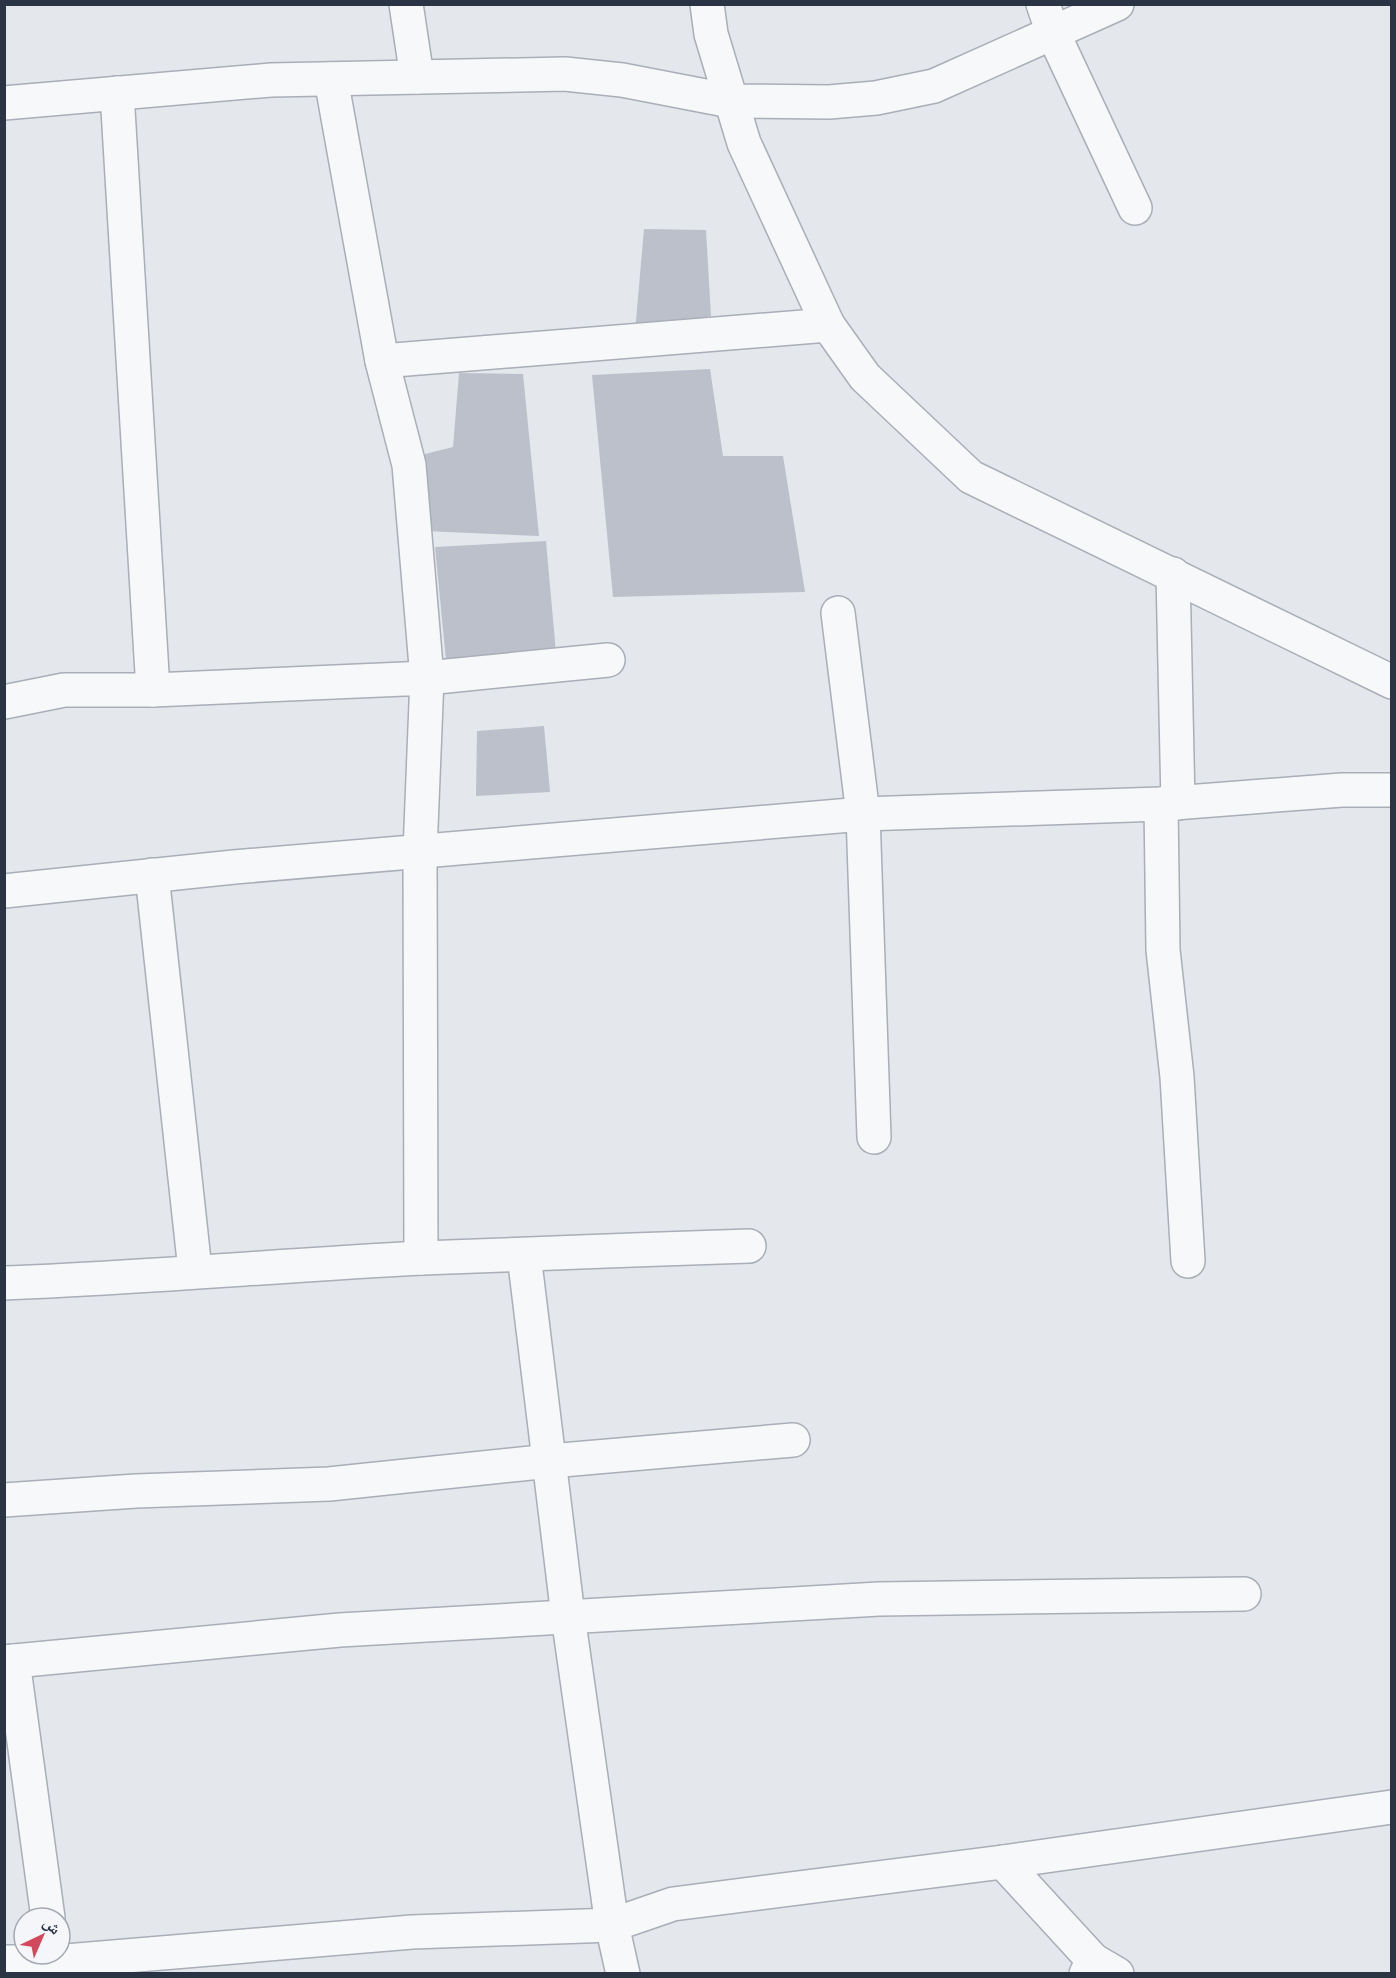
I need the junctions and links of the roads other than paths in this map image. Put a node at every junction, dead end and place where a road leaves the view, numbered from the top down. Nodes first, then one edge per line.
1 (406, 4) edge
2 (707, 4) edge
3 (1117, 4) edge
4 (1048, 19) edge
5 (417, 77) junction
6 (331, 79) junction
7 (117, 93) junction
8 (731, 101) junction
9 (4, 103) edge
10 (1135, 208) dead end
11 (828, 325) junction
12 (382, 361) junction
13 (1173, 574) junction
14 (837, 614) dead end
15 (608, 660) dead end
16 (427, 678) junction
17 (1392, 682) edge
18 (153, 690) junction
19 (4, 702) edge
20 (1392, 790) edge
21 (1170, 803) junction
22 (863, 814) junction
23 (420, 852) junction
24 (152, 875) junction
25 (4, 891) edge
26 (874, 1137) dead end
27 (749, 1246) dead end
28 (524, 1255) junction
29 (421, 1258) junction
30 (1188, 1261) dead end
31 (195, 1270) junction
32 (4, 1283) edge
33 (793, 1440) dead end
34 (550, 1461) junction
35 (4, 1500) edge
36 (1244, 1594) dead end
37 (568, 1616) junction
38 (8, 1662) edge
39 (1392, 1807) edge
40 (1003, 1862) junction
41 (46, 1906) edge
42 (612, 1925) junction
43 (72, 1961) edge
44 (1099, 1969) edge
45 (623, 1974) edge

1 - 5 street
2 - 8 street
3 - 4 street
4 - 8 street
4 - 10 street
5 - 6 street
5 - 8 street
6 - 7 street
6 - 12 street
7 - 9 street
7 - 18 street
8 - 11 street
11 - 12 street
11 - 13 street
12 - 16 street
13 - 17 street
13 - 21 street
14 - 22 street
15 - 16 street
16 - 18 street
16 - 23 street
18 - 19 street
20 - 21 street
21 - 22 street
21 - 30 street
22 - 23 street
22 - 26 street
23 - 24 street
23 - 29 street
24 - 25 street
24 - 31 street
27 - 28 street
28 - 29 street
28 - 34 street
29 - 31 street
31 - 32 street
33 - 34 street
34 - 35 street
34 - 37 street
36 - 37 street
37 - 38 street
37 - 42 street
38 - 41 street
39 - 40 street
40 - 42 street
40 - 44 street
42 - 43 street
42 - 45 street

